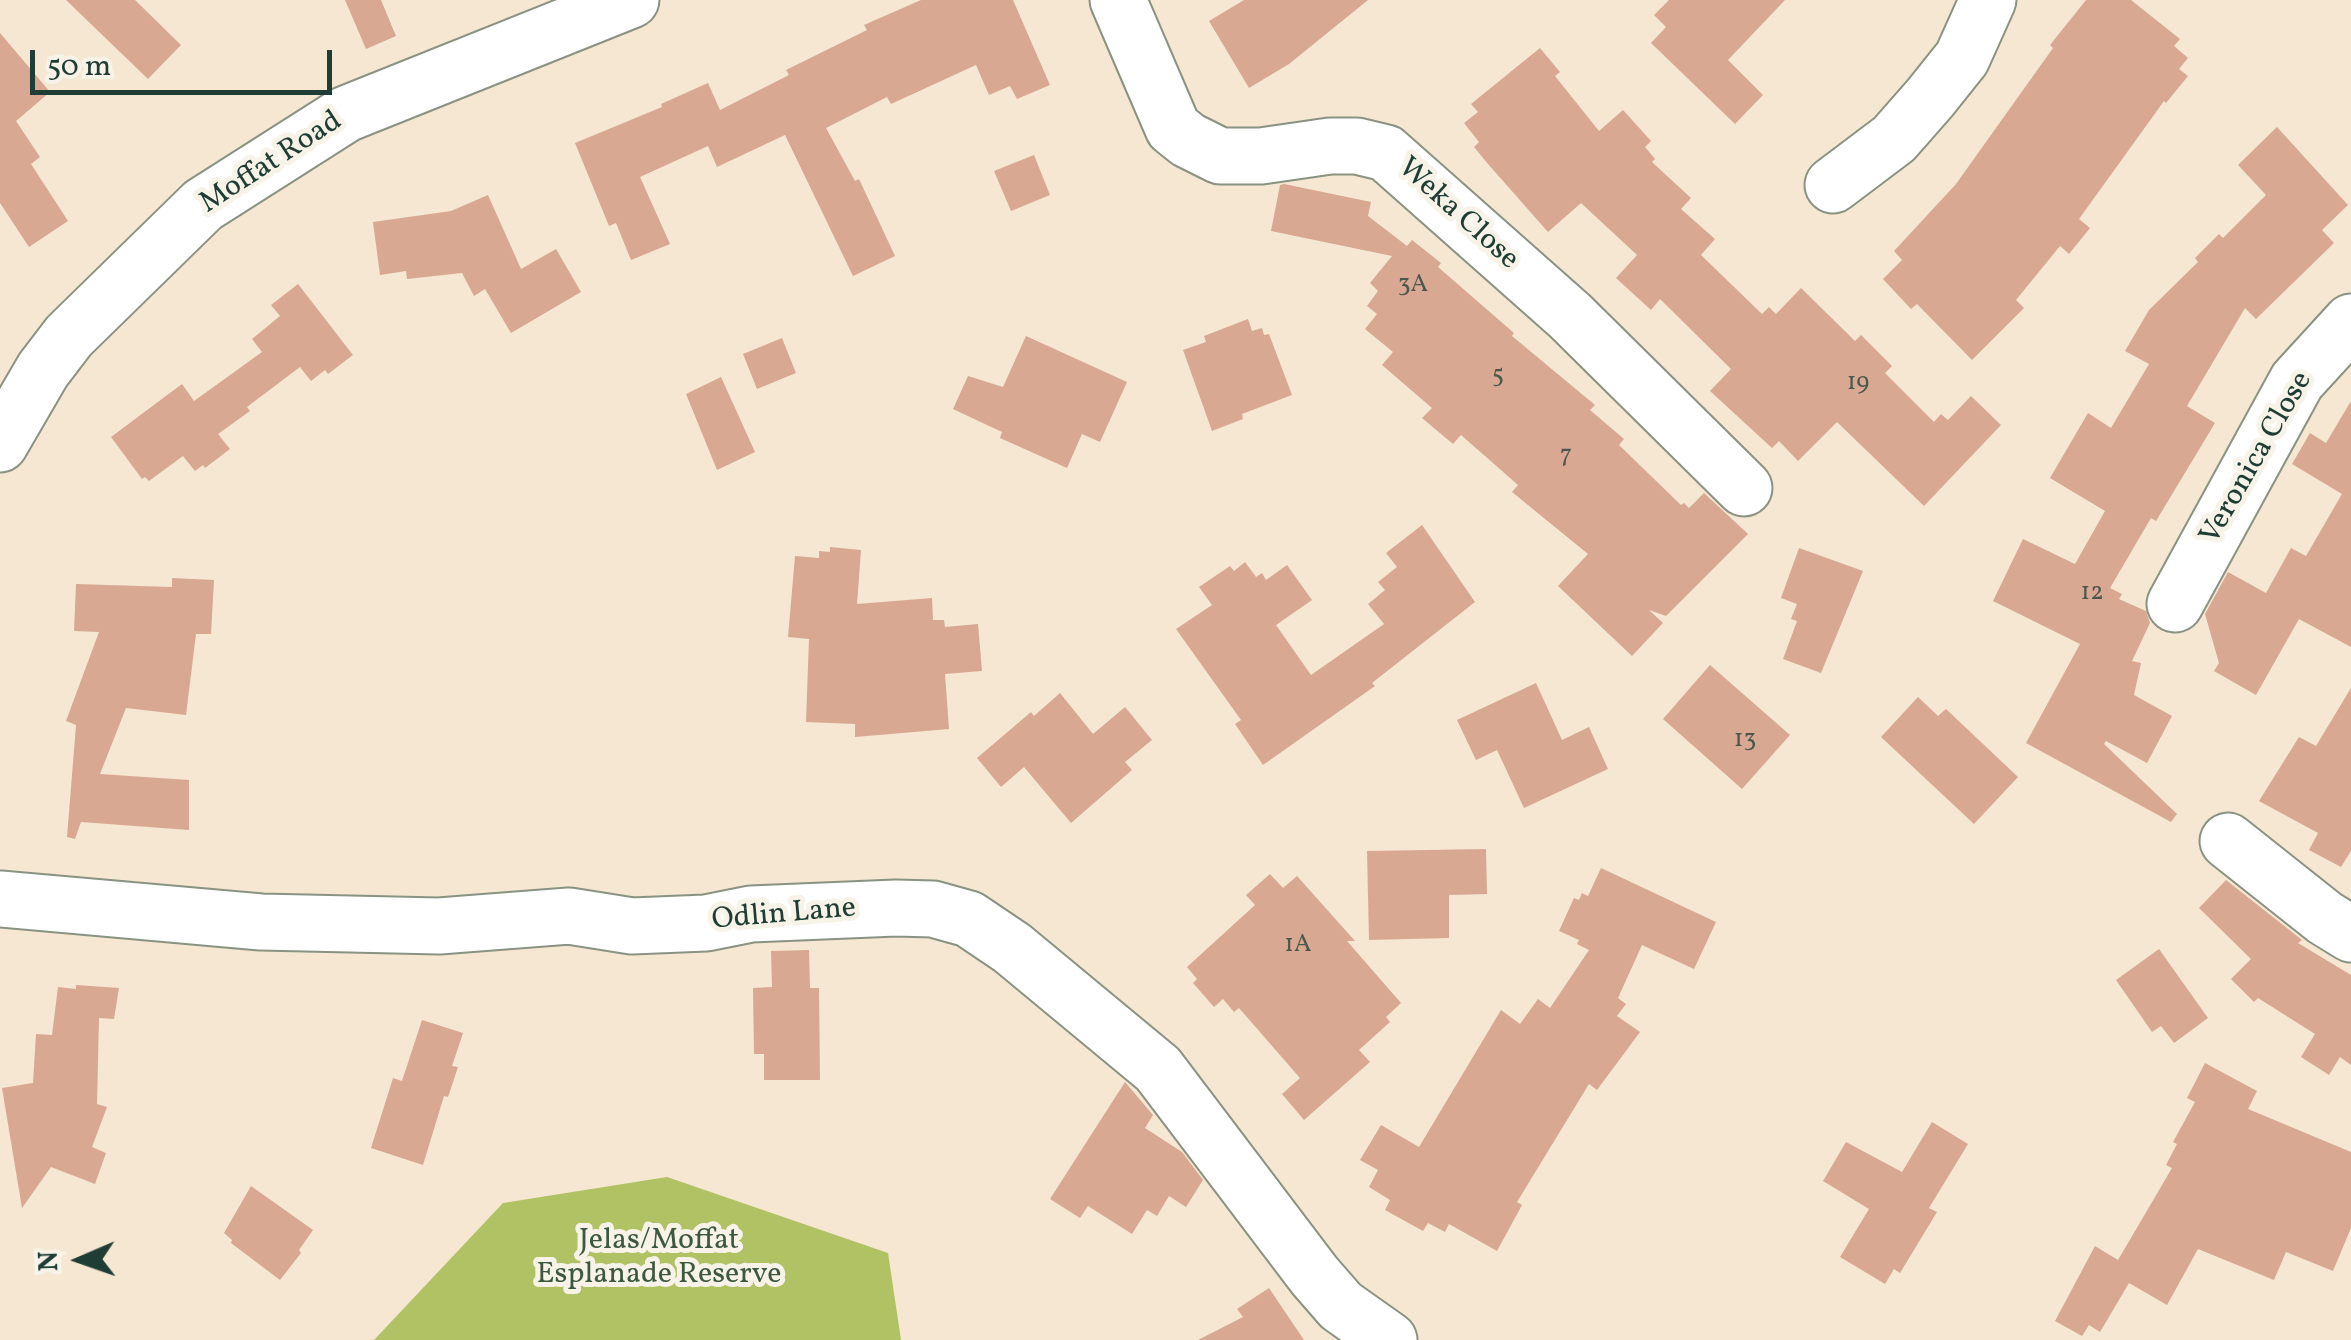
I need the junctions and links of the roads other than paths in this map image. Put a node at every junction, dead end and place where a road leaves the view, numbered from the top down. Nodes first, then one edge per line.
1 (631, 0) edge
2 (1118, 0) edge
3 (1988, 0) edge
4 (1833, 185) dead end
5 (2351, 322) edge
6 (0, 444) edge
7 (1744, 488) dead end
8 (2175, 604) dead end
9 (2228, 841) dead end
10 (0, 898) edge
11 (2351, 934) edge
12 (1389, 1340) edge

1 - 6 street, Moffat Road
2 - 7 street, Weka Close
3 - 4 street
5 - 8 street, Veronica Close
9 - 11 street
10 - 12 street, Odlin Lane

